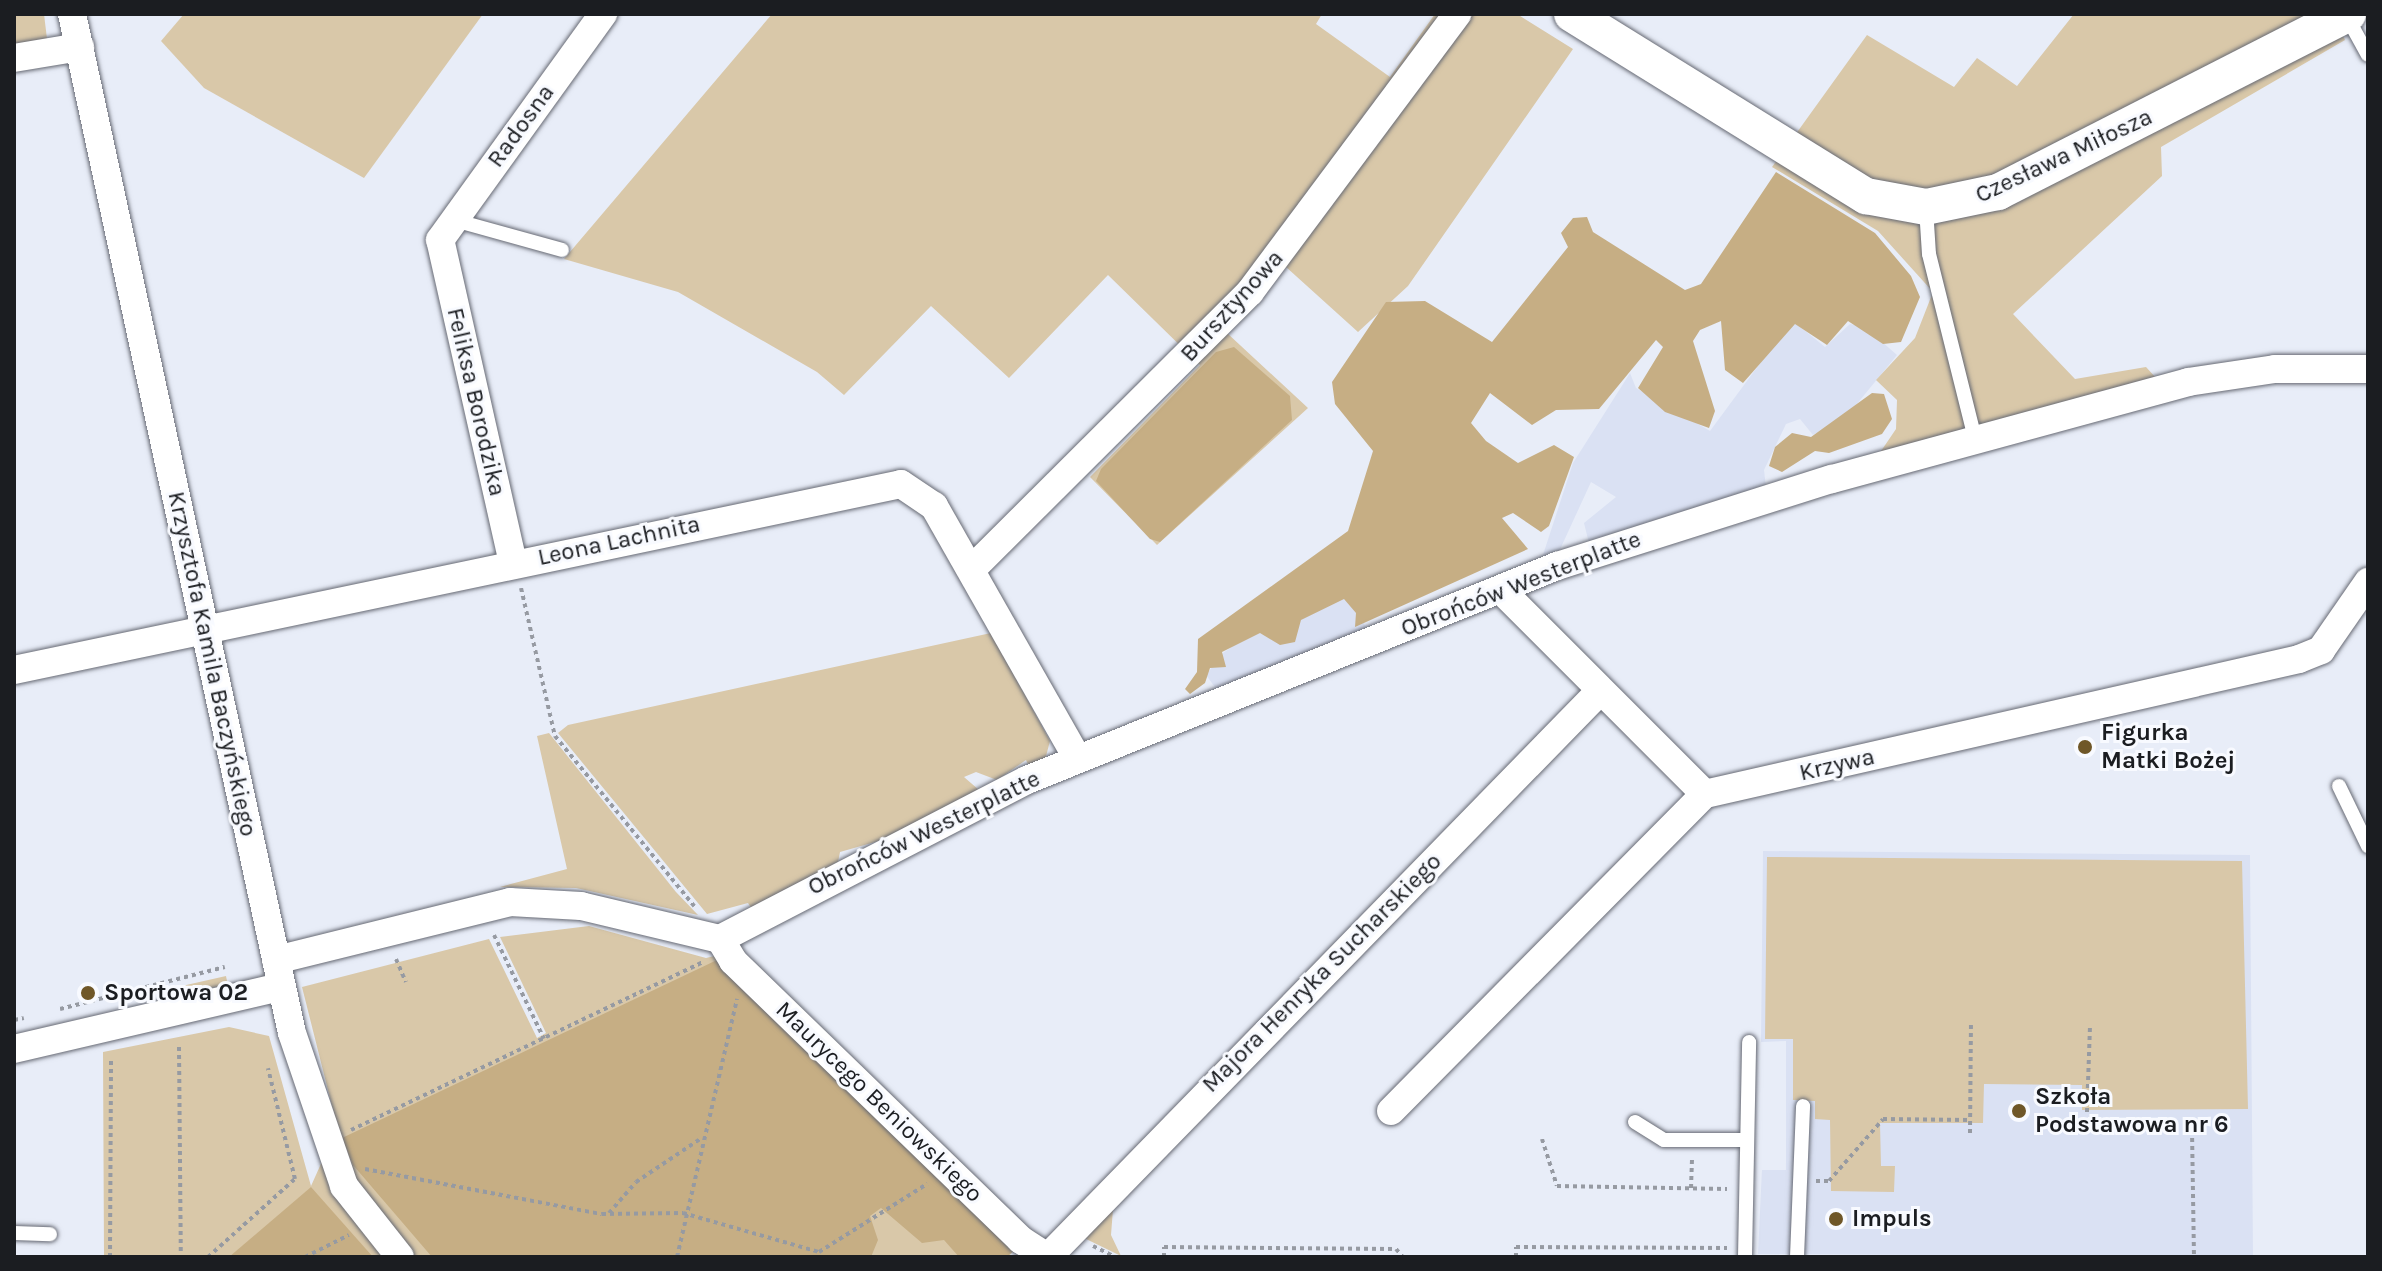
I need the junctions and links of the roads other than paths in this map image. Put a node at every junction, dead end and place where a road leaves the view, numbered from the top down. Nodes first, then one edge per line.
1 (72, 14) edge
2 (603, 14) edge
3 (1457, 14) edge
4 (1572, 14) edge
5 (2346, 14) edge
6 (80, 47) junction
7 (2368, 55) edge
8 (14, 58) edge
9 (1926, 207) junction
10 (447, 230) junction
11 (562, 250) dead end
12 (2368, 369) edge
13 (1975, 439) junction
14 (513, 563) junction
15 (973, 568) junction
16 (2368, 582) edge
17 (1501, 590) junction
18 (205, 628) junction
19 (14, 670) edge
20 (1600, 691) junction
21 (1077, 758) junction
22 (2339, 786) dead end
23 (1705, 794) junction
24 (2368, 846) edge
25 (723, 945) junction
26 (278, 973) junction
27 (1749, 1042) dead end
28 (14, 1049) edge
29 (1803, 1106) dead end
30 (1391, 1111) dead end
31 (1635, 1122) dead end
32 (1746, 1140) junction
33 (14, 1233) edge
34 (50, 1234) dead end
35 (1745, 1252) edge
36 (400, 1257) edge
37 (1048, 1257) edge
38 (1797, 1257) edge

1 - 6 street, Krzysztofa Kamila Baczyńskiego
2 - 10 street, Radosna
3 - 15 street, Bursztynowa
4 - 9 street, Czesława Miłosza
5 - 7 lane
5 - 9 street, Czesława Miłosza
6 - 8 street
6 - 18 street, Krzysztofa Kamila Baczyńskiego
9 - 13 lane
10 - 11 lane
10 - 14 street, Feliksa Borodzika
12 - 13 street, Obrońców Westerplatte
13 - 17 street, Obrońców Westerplatte
14 - 15 street, Leona Lachnita
14 - 18 street, Leona Lachnita
15 - 21 street, Leona Lachnita
16 - 23 street, Krzywa
17 - 20 street
17 - 21 street, Obrońców Westerplatte
18 - 19 street, Leona Lachnita
18 - 26 street, Krzysztofa Kamila Baczyńskiego
20 - 23 street
20 - 37 street, Majora Henryka Sucharskiego
21 - 25 street, Obrońców Westerplatte
22 - 24 lane
23 - 30 street
25 - 26 street
25 - 37 street, Maurycego Beniowskiego
26 - 28 street
26 - 36 street, Krzysztofa Kamila Baczyńskiego
27 - 32 lane
29 - 38 lane
31 - 32 lane
32 - 35 lane
33 - 34 lane

